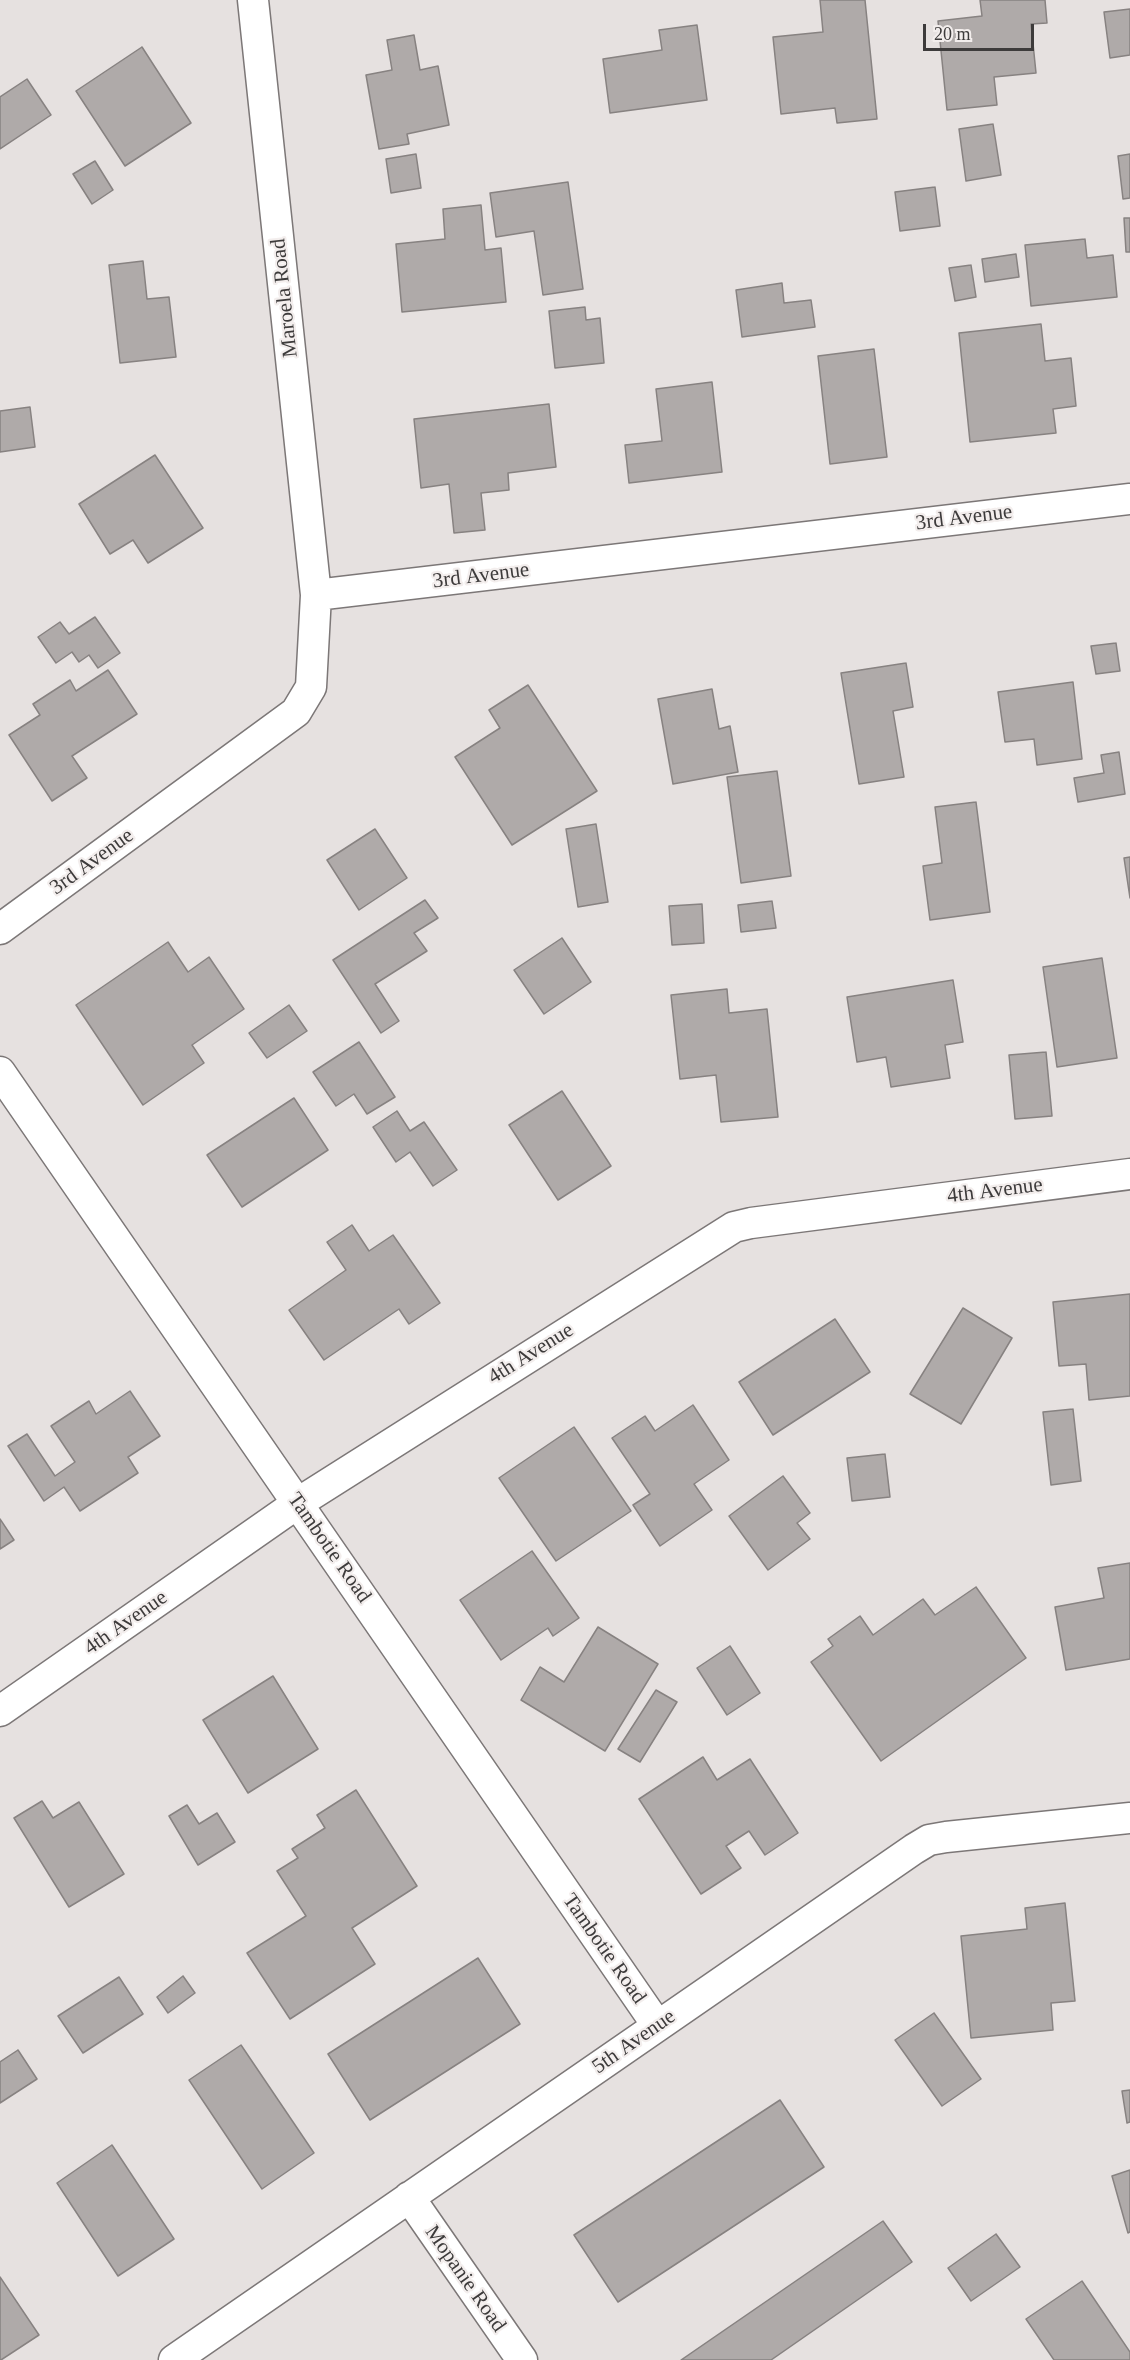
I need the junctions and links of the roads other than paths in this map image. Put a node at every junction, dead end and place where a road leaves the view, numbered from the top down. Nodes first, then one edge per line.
1 (253, 0) edge
2 (1130, 498) edge
3 (316, 595) junction
4 (0, 928) edge
5 (0, 1071) edge
6 (1130, 1174) edge
7 (298, 1503) junction
8 (0, 1711) edge
9 (1130, 1818) edge
10 (657, 2025) junction
11 (409, 2197) junction
12 (174, 2360) edge
13 (522, 2360) edge

1 - 3 street, Maroela Road
2 - 3 street, 3rd Avenue
3 - 4 street, 3rd Avenue
5 - 7 street, Tambotie Road
6 - 7 street, 4th Avenue
7 - 8 street, 4th Avenue
7 - 10 street, Tambotie Road
9 - 10 street, 5th Avenue
10 - 11 street, 5th Avenue
11 - 12 street, 5th Avenue
11 - 13 street, Mopanie Road

